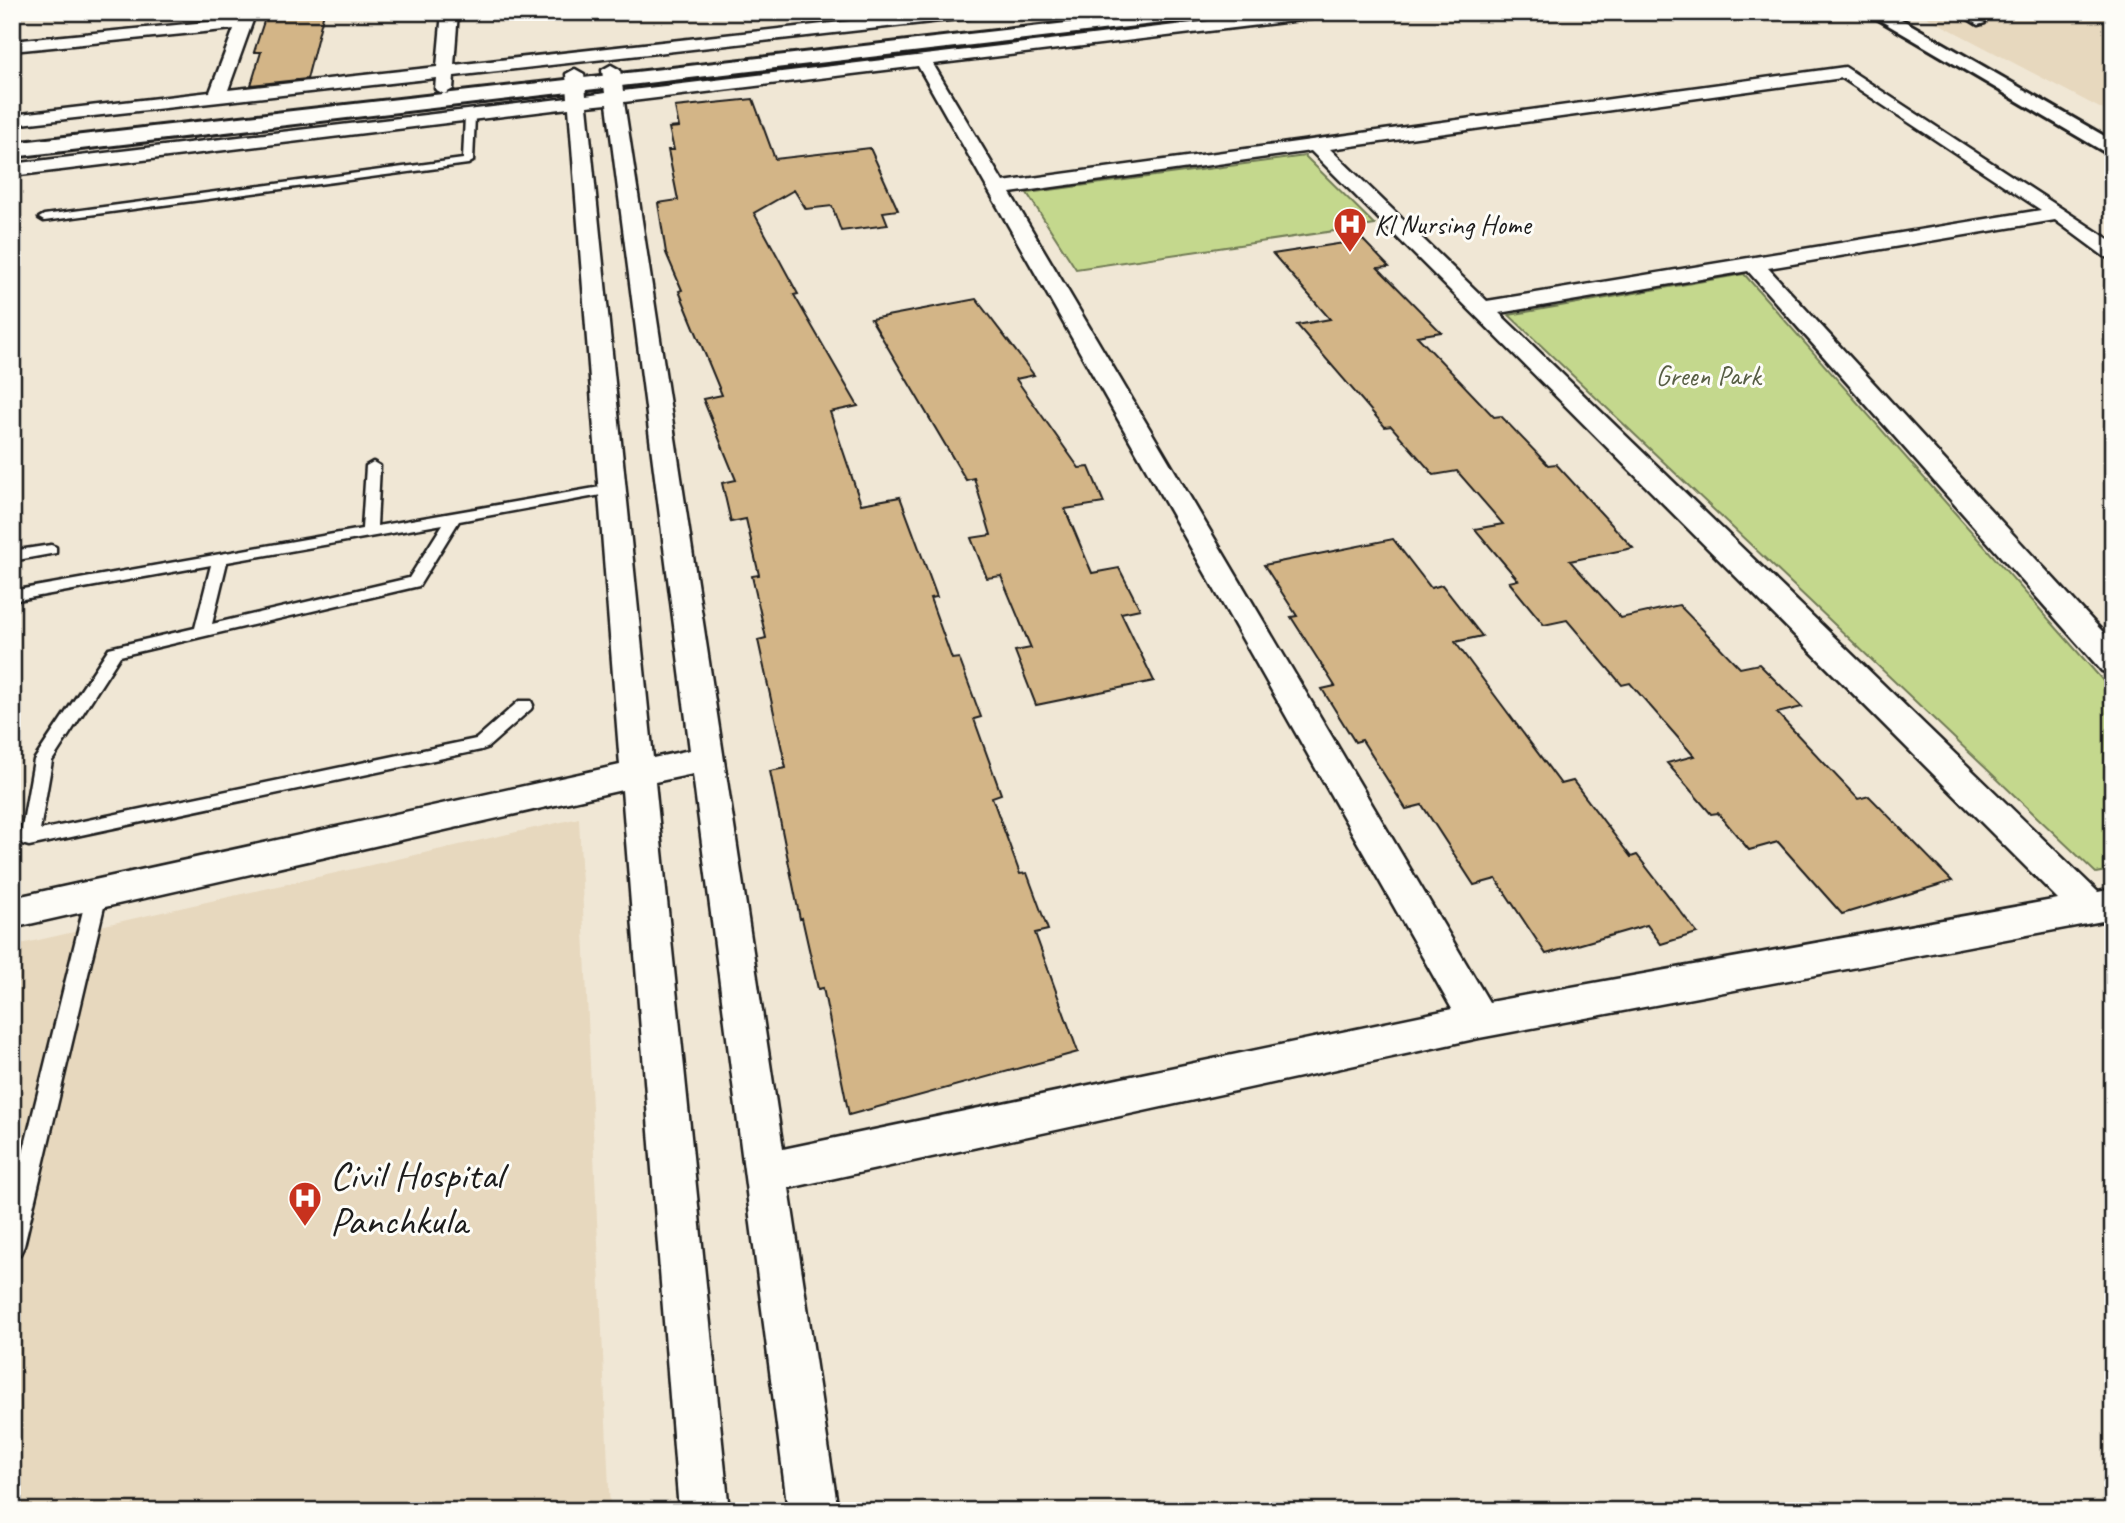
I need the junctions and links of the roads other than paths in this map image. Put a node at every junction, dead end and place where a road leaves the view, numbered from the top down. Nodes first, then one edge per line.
1 (450, 12) edge
2 (976, 12) edge
3 (1119, 12) edge
4 (1213, 12) edge
5 (1326, 12) edge
6 (1875, 12) edge
7 (1901, 12) edge
8 (1961, 12) edge
9 (246, 18) edge
10 (1982, 23) dead end
11 (12, 46) edge
12 (923, 61) junction
13 (613, 83) junction
14 (577, 87) junction
15 (447, 94) junction
16 (217, 98) junction
17 (12, 120) edge
18 (2113, 132) edge
19 (12, 138) edge
20 (1315, 145) junction
21 (12, 150) edge
22 (2113, 150) edge
23 (12, 170) edge
24 (998, 189) junction
25 (2059, 212) junction
26 (44, 218) dead end
27 (2113, 253) edge
28 (1752, 263) junction
29 (1482, 309) junction
30 (373, 466) dead end
31 (612, 489) junction
32 (454, 517) junction
33 (369, 532) junction
34 (51, 550) dead end
35 (12, 556) edge
36 (220, 559) junction
37 (12, 596) edge
38 (202, 633) junction
39 (2113, 663) edge
40 (525, 705) dead end
41 (708, 758) junction
42 (638, 774) junction
43 (97, 894) junction
44 (2102, 906) edge
45 (12, 913) edge
46 (1479, 1021) junction
47 (766, 1172) junction
48 (12, 1246) edge
49 (704, 1511) edge
50 (813, 1511) edge

1 - 15 street
2 - 15 street
3 - 13 street
4 - 13 street
5 - 12 street
6 - 22 street
7 - 18 street
8 - 10 lane
9 - 11 street
9 - 16 street
12 - 13 street
12 - 24 street
13 - 14 street
13 - 41 street
14 - 15 street
14 - 31 street
15 - 16 street
15 - 19 street
15 - 21 street
15 - 23 street
15 - 26 lane
16 - 17 street
20 - 24 street
20 - 25 street
20 - 29 street
24 - 46 street
25 - 27 street
25 - 28 street
28 - 29 street
28 - 39 street
29 - 44 street
30 - 33 lane
31 - 32 lane
31 - 42 street
32 - 33 lane
32 - 38 lane
33 - 36 lane
34 - 35 lane
36 - 37 lane
36 - 38 lane
38 - 40 lane
41 - 42 street
41 - 47 street
42 - 43 street
42 - 49 street
43 - 45 street
43 - 48 lane
44 - 46 street
46 - 47 street
47 - 50 street

